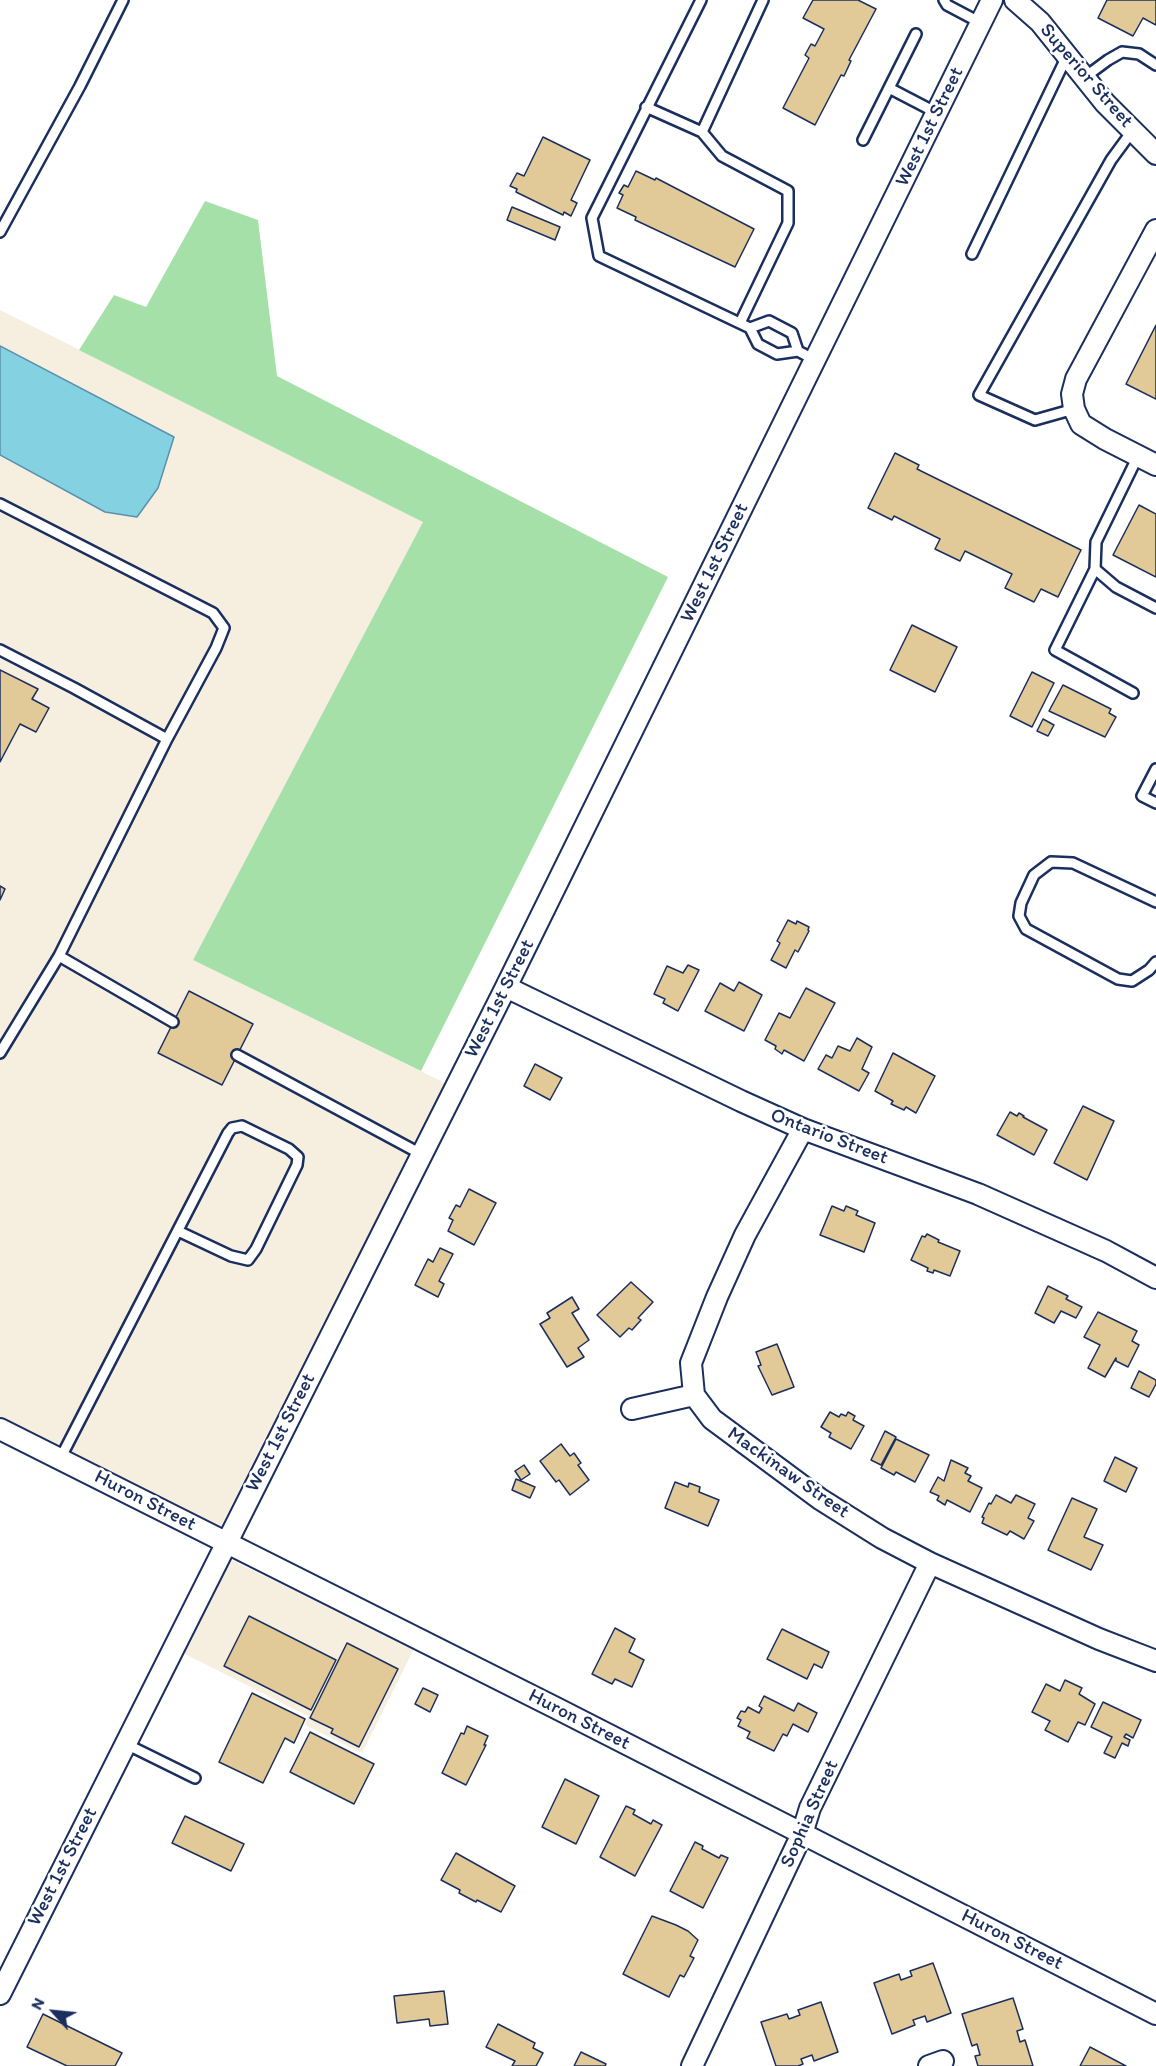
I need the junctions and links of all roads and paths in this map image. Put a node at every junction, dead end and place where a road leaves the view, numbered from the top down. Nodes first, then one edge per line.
1 (123, 0) edge
2 (701, 0) edge
3 (763, 0) edge
4 (944, 0) edge
5 (992, 0) edge
6 (1015, 0) edge
7 (981, 23) junction
8 (915, 34) dead end
9 (1067, 56) junction
10 (1156, 65) edge
11 (1085, 77) junction
12 (889, 88) junction
13 (646, 107) junction
14 (937, 113) junction
15 (1133, 130) junction
16 (702, 132) junction
17 (863, 140) dead end
18 (1156, 154) edge
19 (1156, 230) edge
20 (0, 232) edge
21 (972, 254) dead end
22 (740, 323) junction
23 (750, 328) junction
24 (806, 356) junction
25 (1074, 409) junction
26 (1138, 456) junction
27 (1156, 465) edge
28 (0, 504) edge
29 (1095, 569) junction
30 (1156, 608) edge
31 (0, 650) edge
32 (1133, 693) dead end
33 (167, 739) junction
34 (1156, 769) edge
35 (1156, 803) edge
36 (1156, 902) edge
37 (59, 956) junction
38 (1156, 962) edge
39 (506, 987) junction
40 (173, 1022) dead end
41 (0, 1053) edge
42 (237, 1055) dead end
43 (803, 1129) junction
44 (421, 1154) junction
45 (178, 1231) junction
46 (1156, 1278) edge
47 (694, 1395) junction
48 (632, 1409) dead end
49 (0, 1429) edge
50 (60, 1459) junction
51 (227, 1543) junction
52 (930, 1563) junction
53 (1156, 1661) edge
54 (126, 1744) junction
55 (195, 1778) dead end
56 (802, 1834) junction
57 (0, 1994) edge
58 (1156, 2014) edge
59 (692, 2066) edge

1 - 20 lane
2 - 13 lane
3 - 16 lane
4 - 7 lane
5 - 7 street, West 1st Street
6 - 9 street, Superior Street
7 - 14 street, West 1st Street
8 - 12 lane
9 - 11 street, Superior Street
9 - 21 lane
10 - 11 lane
11 - 15 street, Superior Street
12 - 14 lane
12 - 17 lane
13 - 16 lane
13 - 22 lane
14 - 24 street, West 1st Street
15 - 18 street, Superior Street
15 - 25 lane
16 - 22 lane
19 - 25 street
22 - 23 lane
23 - 24 lane
23 - 24 lane
24 - 39 street, West 1st Street
25 - 26 street
26 - 27 street
26 - 29 lane
28 - 33 lane
29 - 30 lane
29 - 32 lane
31 - 33 lane
33 - 37 lane
34 - 35 lane
36 - 38 lane
37 - 40 lane
37 - 41 lane
39 - 43 street, Ontario Street
39 - 44 street, West 1st Street
42 - 44 lane
43 - 46 street, Ontario Street
43 - 47 street
44 - 51 street, West 1st Street
45 - 45 lane
45 - 50 lane
47 - 48 street
47 - 52 street, Mackinaw Street
49 - 50 street, Huron Street
50 - 51 street, Huron Street
51 - 54 street, West 1st Street
51 - 56 street, Huron Street
52 - 53 street, Mackinaw Street
52 - 56 street, Sophia Street
54 - 55 lane
54 - 57 street, West 1st Street
56 - 58 street, Huron Street
56 - 59 street, Sophia Street

